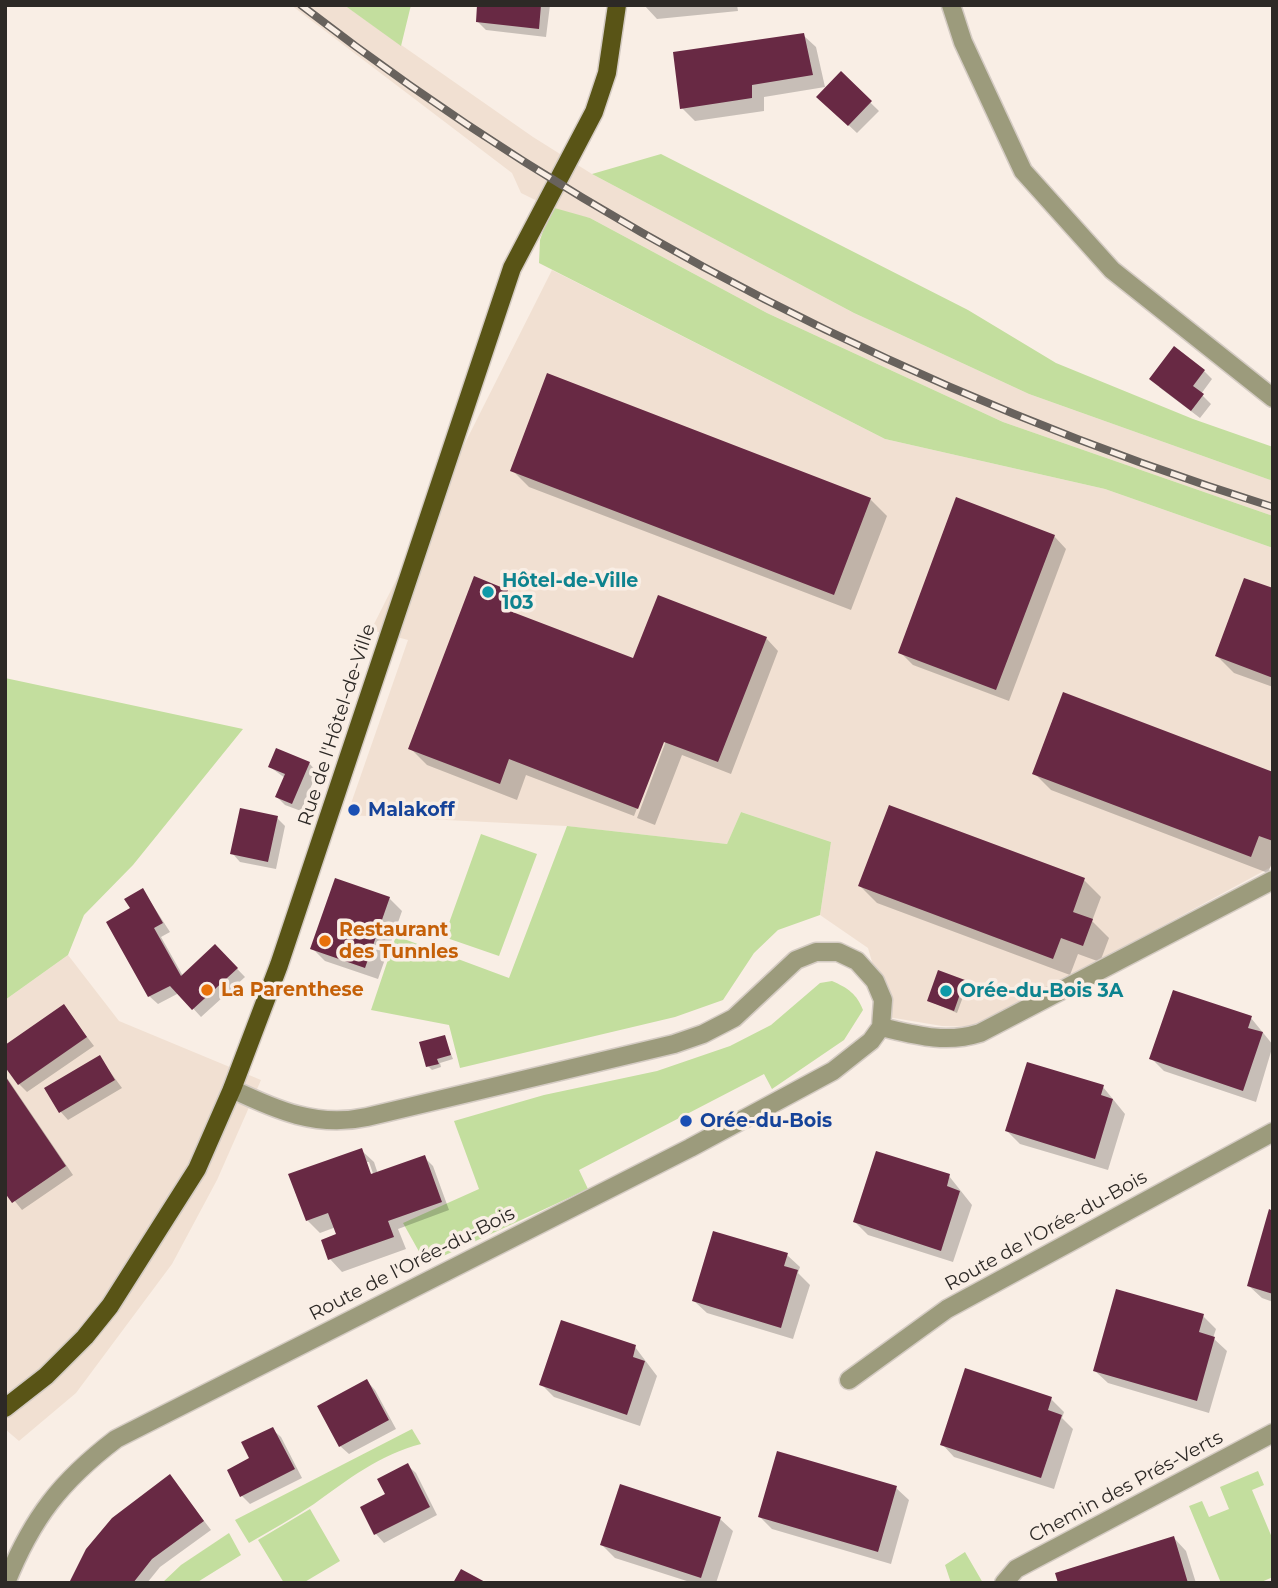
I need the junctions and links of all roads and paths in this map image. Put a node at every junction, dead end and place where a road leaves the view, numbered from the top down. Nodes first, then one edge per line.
1 (617, 5) edge
2 (951, 5) edge
3 (1273, 398) edge
4 (1273, 880) edge
5 (881, 1027) junction
6 (232, 1089) junction
7 (1273, 1132) edge
8 (849, 1380) dead end
9 (5, 1408) edge
10 (1273, 1433) edge
11 (6, 1583) edge
12 (1004, 1583) edge

1 - 6 main road, Rue de l'Hôtel-de-Ville
2 - 3 street
4 - 5 street
5 - 6 street
5 - 11 street, Route de l'Orée-du-Bois
6 - 9 main road, Rue de l'Hôtel-de-Ville
7 - 8 street, Route de l'Orée-du-Bois
10 - 12 street, Chemin des Prés-Verts

